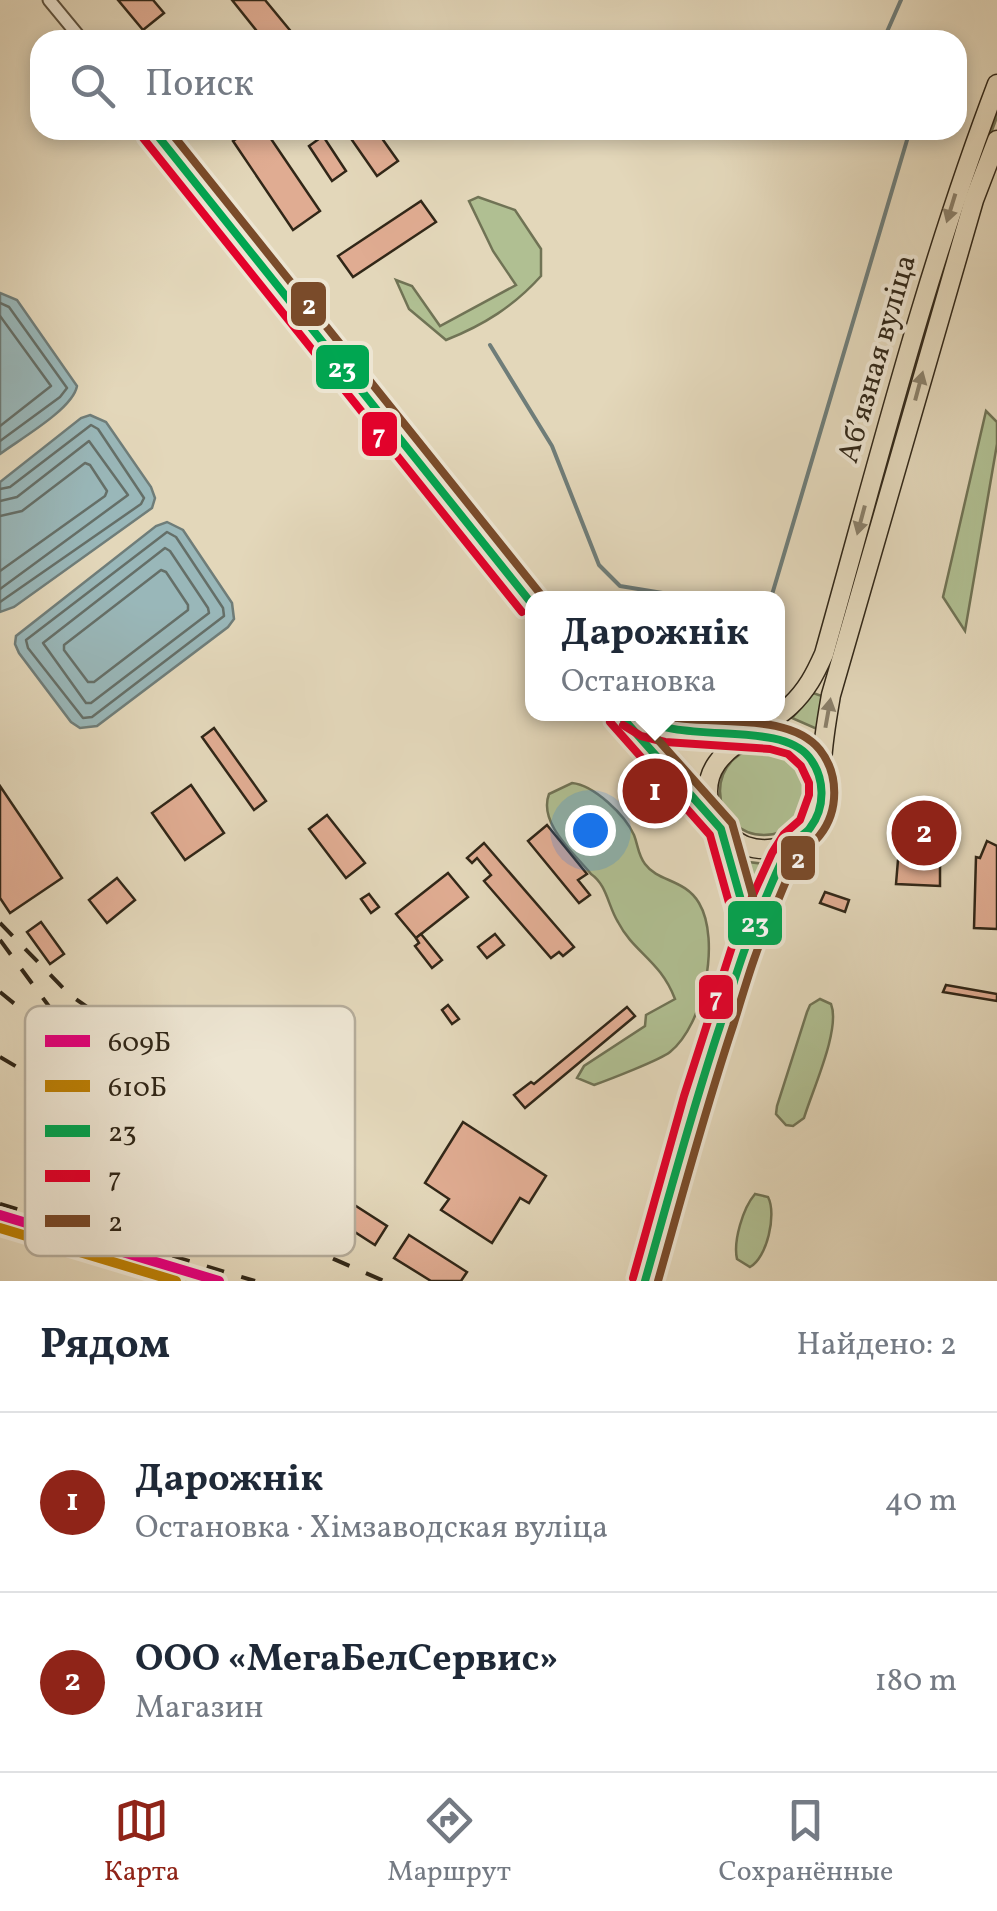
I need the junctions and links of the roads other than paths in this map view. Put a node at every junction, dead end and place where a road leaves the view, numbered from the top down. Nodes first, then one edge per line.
1 (49, 0) edge
2 (74, 30) edge
3 (997, 84) edge
4 (162, 140) edge
5 (997, 140) edge
6 (525, 595) edge
7 (785, 710) edge
8 (625, 721) edge
9 (641, 721) edge
10 (771, 721) edge
11 (749, 738) junction
12 (821, 780) junction
13 (718, 825) junction
14 (794, 842) junction
15 (750, 932) junction
16 (645, 1281) edge

1 - 2 street
3 -> 7 main road, Абʼязная вуліца
4 - 6 street
12 -> 5 main road, Абʼязная вуліца
8 - 13 main road
9 - 11 main road
10 -> 11 main road, Абʼязная вуліца
11 - 12 main road
11 - 13 main road
12 - 14 main road
13 - 14 main road
13 - 15 main road
14 - 15 main road
15 - 16 main road

